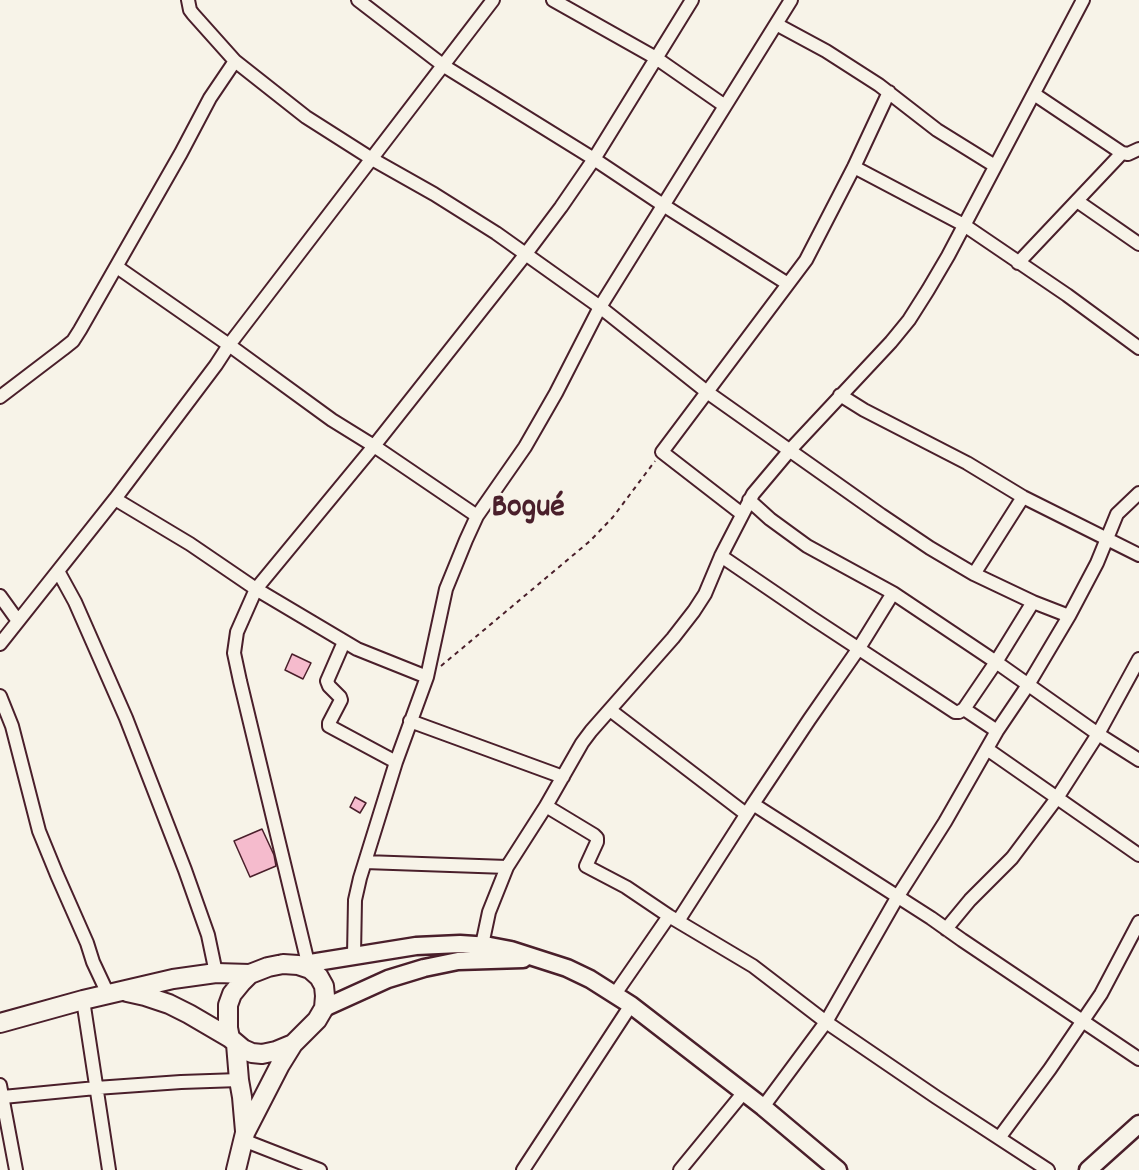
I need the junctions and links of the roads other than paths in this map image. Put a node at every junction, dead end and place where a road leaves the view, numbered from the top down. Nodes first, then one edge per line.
1 (189, 0) edge
2 (358, 0) edge
3 (493, 0) edge
4 (553, 0) edge
5 (692, 0) edge
6 (791, 0) edge
7 (1083, 0) edge
8 (776, 24) junction
9 (656, 58) junction
10 (235, 61) junction
11 (444, 66) junction
12 (889, 92) junction
13 (1034, 94) junction
14 (724, 106) junction
15 (1139, 149) edge
16 (1122, 153) junction
17 (372, 159) junction
18 (594, 159) junction
19 (854, 166) junction
20 (995, 166) junction
21 (1077, 201) junction
22 (663, 205) junction
23 (964, 225) junction
24 (1139, 244) edge
25 (525, 255) junction
26 (1018, 263) junction
27 (117, 267) junction
28 (788, 284) junction
29 (600, 307) junction
30 (229, 345) junction
31 (1139, 348) edge
32 (707, 392) junction
33 (840, 395) junction
34 (0, 397) edge
35 (374, 446) junction
36 (790, 450) junction
37 (1139, 493) edge
38 (1023, 497) junction
39 (115, 499) junction
40 (749, 500) junction
41 (742, 514) junction
42 (477, 516) junction
43 (1107, 539) junction
44 (721, 555) junction
45 (1139, 555) edge
46 (58, 571) junction
47 (974, 574) junction
48 (256, 589) junction
49 (893, 593) junction
50 (0, 596) edge
51 (1033, 602) junction
52 (1069, 616) junction
53 (18, 621) junction
54 (344, 642) junction
55 (0, 644) edge
56 (859, 648) junction
57 (1139, 661) edge
58 (996, 662) junction
59 (427, 677) junction
60 (1028, 685) junction
61 (0, 696) edge
62 (964, 709) junction
63 (610, 710) junction
64 (410, 721) junction
65 (998, 731) junction
66 (1098, 734) junction
67 (987, 749) junction
68 (1139, 760) edge
69 (396, 762) junction
70 (563, 777) junction
71 (1057, 798) junction
72 (546, 806) junction
73 (749, 809) junction
74 (1139, 855) edge
75 (365, 862) junction
76 (507, 867) junction
77 (898, 896) junction
78 (674, 919) junction
79 (1139, 922) edge
80 (946, 928) junction
81 (482, 945) junction
82 (354, 955) junction
83 (539, 959) junction
84 (303, 964) junction
85 (216, 974) junction
86 (250, 974) junction
87 (115, 992) junction
88 (615, 994) junction
89 (83, 1000) junction
90 (631, 1005) junction
91 (324, 1008) junction
92 (1083, 1021) junction
93 (826, 1022) junction
94 (0, 1023) edge
95 (233, 1041) junction
96 (293, 1044) junction
97 (1139, 1059) edge
98 (239, 1080) junction
99 (96, 1088) junction
100 (1, 1091) edge
101 (744, 1092) junction
102 (763, 1107) junction
103 (1139, 1124) edge
104 (244, 1137) junction
105 (999, 1138) junction
106 (16, 1170) edge
107 (109, 1170) edge
108 (236, 1170) edge
109 (320, 1170) edge
110 (523, 1170) edge
111 (680, 1170) edge
112 (838, 1170) edge
113 (1048, 1170) edge
114 (1088, 1170) edge

1 - 10 street
2 - 11 street
3 - 11 street
4 - 9 street
5 - 9 street
6 - 8 street
7 - 13 street
8 - 12 street
8 - 14 street
9 - 14 street
9 - 18 street
10 - 17 street
10 - 27 street
11 - 17 street
11 - 18 street
12 - 19 street
12 - 20 street
13 - 16 street
13 - 20 street
14 - 22 street
15 - 16 street
16 - 21 street
17 - 25 street
17 - 30 street
18 - 22 street
18 - 25 street
19 - 23 street
19 - 28 street
20 - 23 street
21 - 24 street
21 - 26 street
22 - 28 street
22 - 29 street
23 - 26 street
23 - 33 street
25 - 29 street
25 - 35 street
26 - 31 street
27 - 30 street
27 - 34 street
28 - 32 street
29 - 32 street
29 - 42 street
30 - 35 street
30 - 39 street
32 - 36 street
32 - 41 street
33 - 36 street
33 - 38 street
35 - 42 street
35 - 48 street
36 - 40 street
36 - 47 street
37 - 43 street
38 - 43 street
38 - 47 street
39 - 46 street
39 - 48 street
40 - 41 street
40 - 49 street
41 - 44 street
42 - 59 street
43 - 45 street
43 - 52 street
44 - 56 street
44 - 63 street
46 - 53 street
46 - 85 street
47 - 51 street
48 - 54 street
48 - 84 street
49 - 56 street
49 - 58 street
50 - 53 street
51 - 52 street
51 - 58 street
52 - 60 street
53 - 55 street
54 - 59 street
54 - 69 street
56 - 62 street
56 - 73 street
57 - 66 street
58 - 60 street
58 - 62 street
59 - 64 street
60 - 65 street
60 - 66 street
61 - 87 street
62 - 65 street
63 - 70 street
63 - 73 street
64 - 69 street
64 - 70 street
65 - 67 street
66 - 68 street
66 - 71 street
67 - 71 street
67 - 77 street
69 - 75 street
70 - 72 street
71 - 74 street
71 - 80 street
72 - 76 street
72 - 78 street
73 - 77 street
73 - 78 street
75 - 76 street
75 - 82 street
76 - 81 street
77 - 80 street
77 - 93 street
78 - 88 street
78 - 93 street
79 - 92 street
80 - 92 street
81 - 82 street
81 - 83 street
82 - 84 street
83 - 88 street
83 - 91 street
84 - 86 main road
84 - 91 main road
85 - 86 main road
85 - 87 main road
86 - 95 main road
87 - 89 main road
87 - 95 main road
88 - 90 street
89 - 94 main road
89 - 99 street
90 - 101 street
90 - 110 street
91 - 96 main road
92 - 97 street
92 - 105 street
93 - 102 street
93 - 105 street
95 - 96 main road
95 - 98 main road
96 - 104 main road
98 - 99 street
98 - 104 main road
99 - 100 street
99 - 107 street
100 - 106 street
101 - 102 street
101 - 111 street
102 - 112 street
103 - 114 street
104 - 108 main road
104 - 109 street
105 - 113 street

